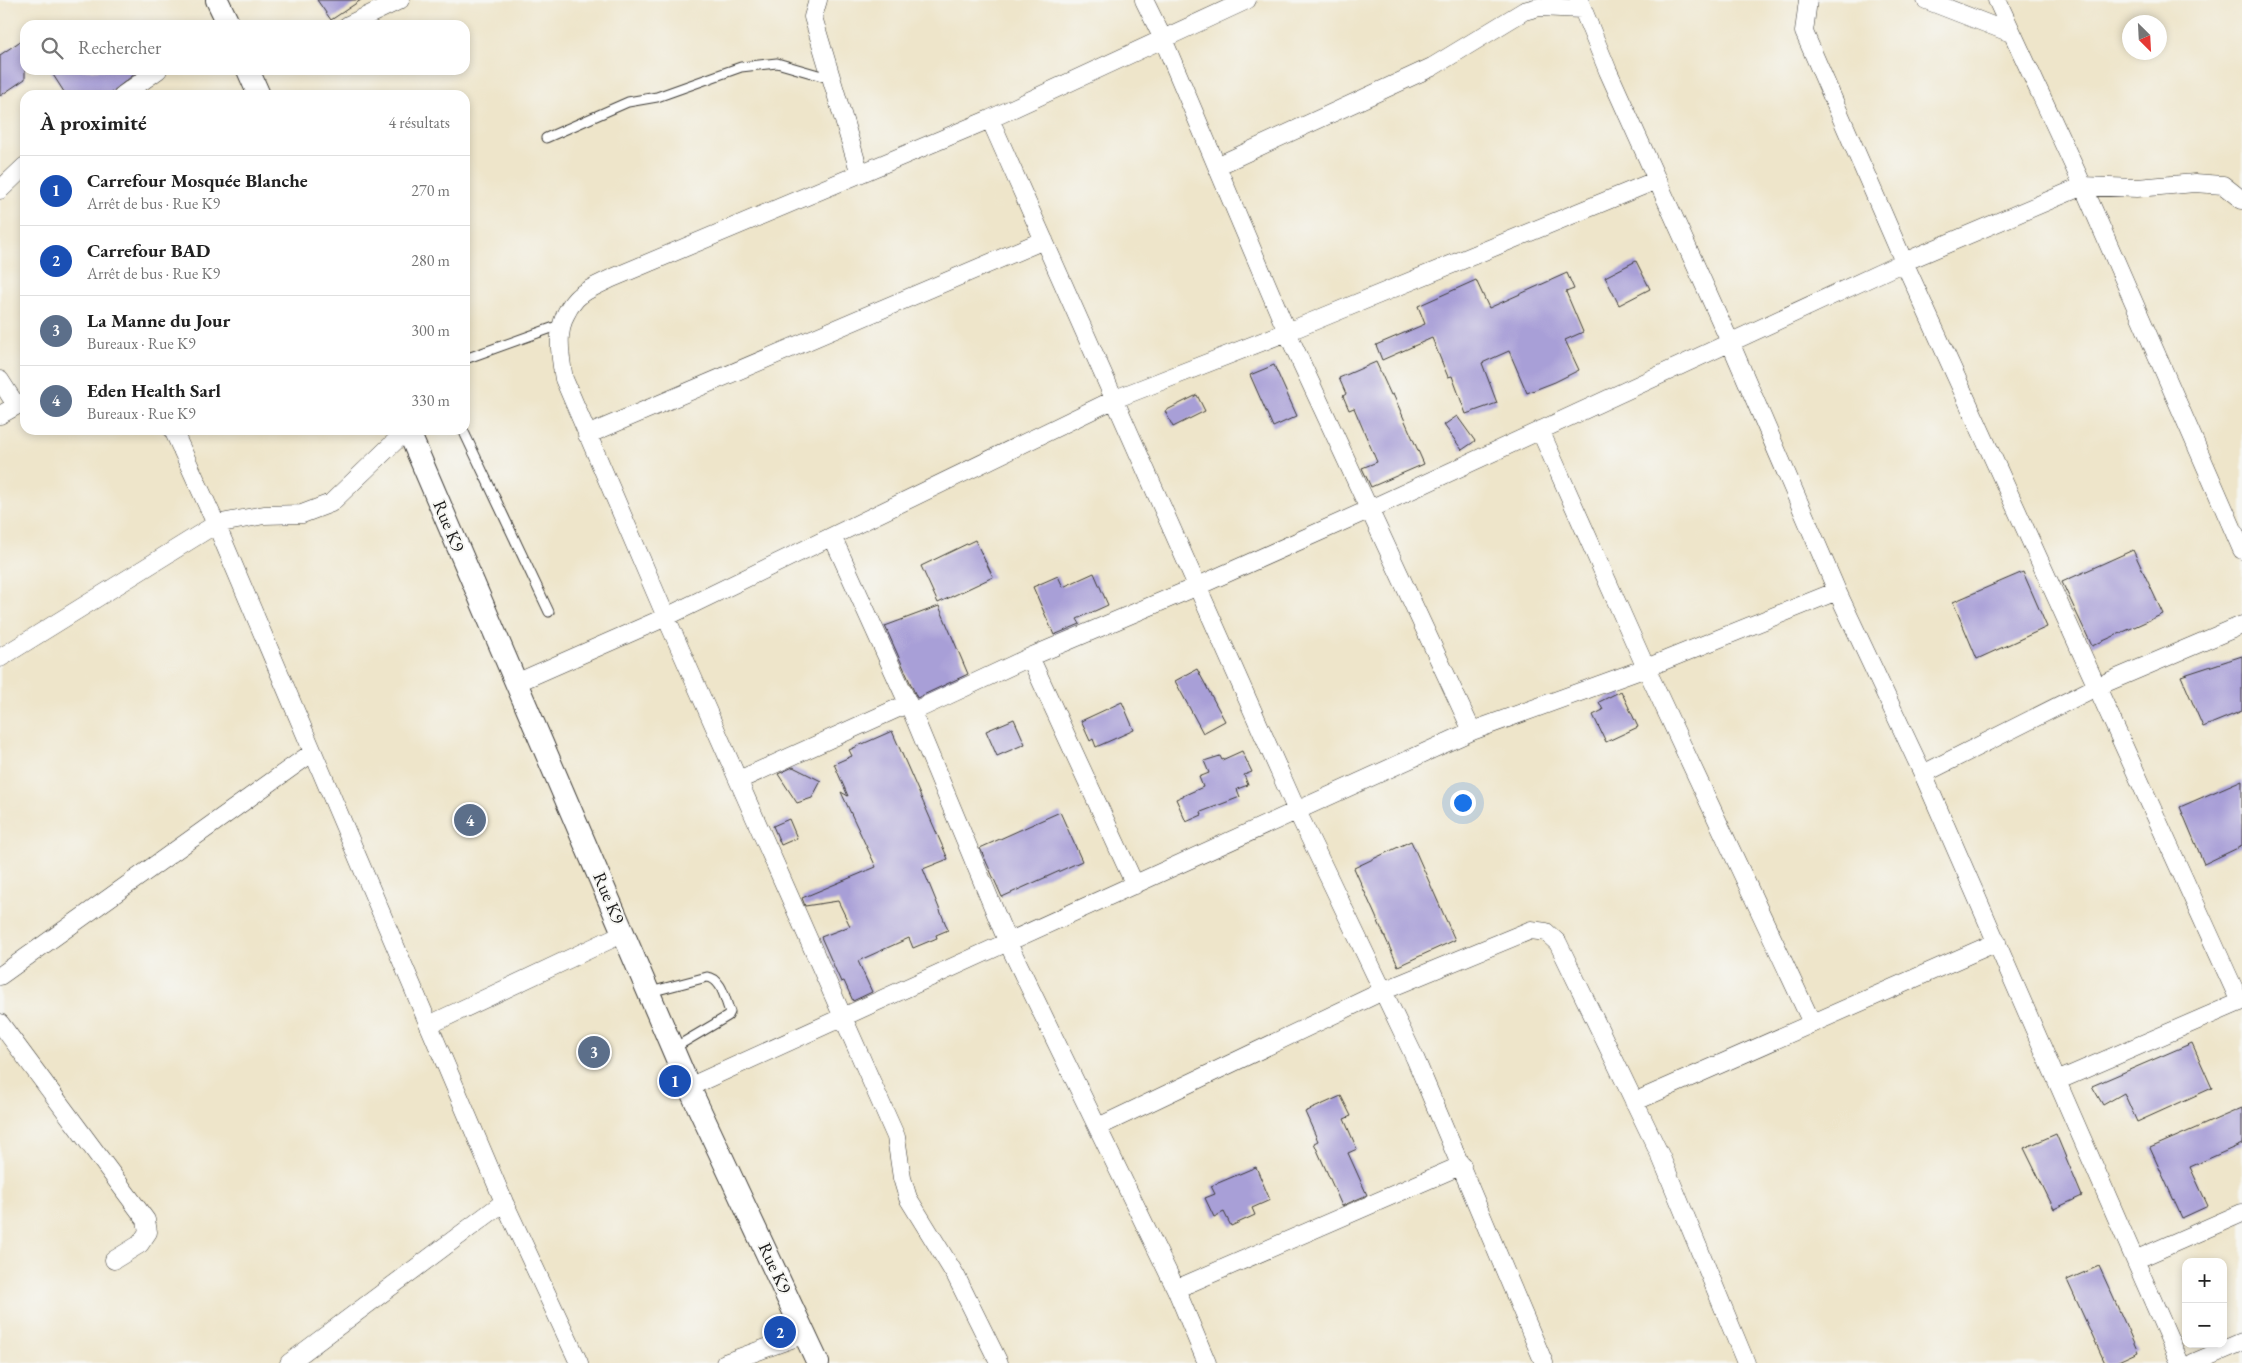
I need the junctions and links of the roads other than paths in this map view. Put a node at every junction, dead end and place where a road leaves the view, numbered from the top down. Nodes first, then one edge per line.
1 (217, 0) edge
2 (400, 0) edge
3 (818, 0) edge
4 (1144, 0) edge
5 (1247, 0) edge
6 (1808, 0) edge
7 (1926, 0) edge
8 (1996, 0) edge
9 (1580, 4) edge
10 (224, 20) edge
11 (358, 20) edge
12 (2011, 32) junction
13 (1163, 39) junction
14 (151, 75) edge
15 (252, 75) edge
16 (832, 79) junction
17 (130, 90) edge
18 (257, 90) edge
19 (990, 119) junction
20 (546, 138) dead end
21 (1217, 166) junction
22 (20, 171) edge
23 (860, 174) junction
24 (1657, 180) junction
25 (2083, 186) junction
26 (0, 190) edge
27 (2242, 200) edge
28 (1044, 240) junction
29 (1904, 262) junction
30 (560, 325) junction
31 (1287, 332) junction
32 (1730, 342) junction
33 (470, 357) edge
34 (0, 380) edge
35 (1115, 399) junction
36 (20, 402) edge
37 (20, 404) edge
38 (0, 415) edge
39 (1540, 430) junction
40 (175, 435) edge
41 (402, 435) edge
42 (409, 435) edge
43 (465, 435) edge
44 (587, 435) junction
45 (1368, 510) junction
46 (216, 524) junction
47 (832, 538) junction
48 (2242, 550) edge
49 (1198, 586) junction
50 (1837, 591) junction
51 (549, 612) dead end
52 (666, 617) junction
53 (2242, 625) edge
54 (1030, 657) junction
55 (0, 658) edge
56 (1646, 668) junction
57 (516, 682) junction
58 (2096, 688) junction
59 (909, 708) junction
60 (1472, 731) junction
61 (313, 752) junction
62 (1923, 774) junction
63 (739, 780) junction
64 (1298, 811) junction
65 (1134, 885) junction
66 (624, 933) junction
67 (1997, 942) junction
68 (1008, 943) junction
69 (0, 976) edge
70 (1383, 991) junction
71 (650, 992) junction
72 (2241, 1001) edge
73 (842, 1018) junction
74 (0, 1023) edge
75 (1812, 1023) junction
76 (429, 1025) junction
77 (673, 1049) junction
78 (2057, 1081) junction
79 (689, 1087) junction
80 (1634, 1102) junction
81 (1098, 1127) junction
82 (1462, 1165) junction
83 (504, 1202) junction
84 (2242, 1213) edge
85 (114, 1260) dead end
86 (2135, 1260) junction
87 (1176, 1289) junction
88 (805, 1334) junction
89 (2242, 1342) edge
90 (289, 1363) edge
91 (579, 1363) edge
92 (724, 1363) edge
93 (818, 1363) edge
94 (999, 1363) edge
95 (1207, 1363) edge
96 (1544, 1363) edge
97 (1746, 1363) edge
98 (2180, 1363) edge
99 (2193, 1363) edge

1 - 10 street
2 - 11 street
3 - 16 street
4 - 13 street
5 - 13 street
6 - 29 street
7 - 12 street
8 - 12 street
9 - 21 street
9 - 24 street
12 - 25 street
13 - 19 street
13 - 21 street
14 - 17 street
15 - 18 street
16 - 20 lane
16 - 23 street
19 - 23 street
19 - 28 street
21 - 31 street
22 - 26 street
23 - 30 street
24 - 31 street
24 - 32 street
25 - 27 street
25 - 29 street
25 - 48 street
28 - 35 street
28 - 44 street
29 - 32 street
29 - 58 street
30 - 33 lane
30 - 44 street
31 - 35 street
31 - 45 street
32 - 39 street
32 - 50 street
34 - 36 street
35 - 47 street
35 - 49 street
37 - 38 street
39 - 45 street
39 - 56 street
40 - 46 street
41 - 46 street
42 - 57 street, Rue K9
43 - 51 lane
44 - 52 street
45 - 49 street
45 - 60 street
46 - 55 street
46 - 61 street
47 - 52 street
47 - 59 street
49 - 54 street
49 - 64 street
50 - 56 street
50 - 62 street
52 - 57 street
52 - 63 street
53 - 58 street
54 - 59 street
54 - 65 street
56 - 60 street
56 - 75 street
57 - 66 street, Rue K9
58 - 62 street
58 - 72 street
59 - 63 street
59 - 68 street
60 - 64 street
61 - 69 street
61 - 76 street
62 - 67 street
63 - 73 street
64 - 65 street
64 - 70 street
65 - 68 street
66 - 71 street, Rue K9
66 - 76 street
67 - 75 street
67 - 78 street
68 - 73 street
68 - 81 street
70 - 80 street
70 - 81 street
70 - 82 street
71 - 77 street, Rue K9
71 - 77 lane
72 - 78 street
73 - 79 street
73 - 94 street
74 - 85 street
75 - 80 street
76 - 83 street
77 - 79 street, Rue K9
78 - 86 street
79 - 88 street, Rue K9
80 - 97 street
81 - 87 street
82 - 87 street
82 - 96 street
83 - 90 street
83 - 91 street
84 - 86 street
86 - 98 street
87 - 95 street
88 - 92 street
88 - 93 street, Rue K9
89 - 99 street

